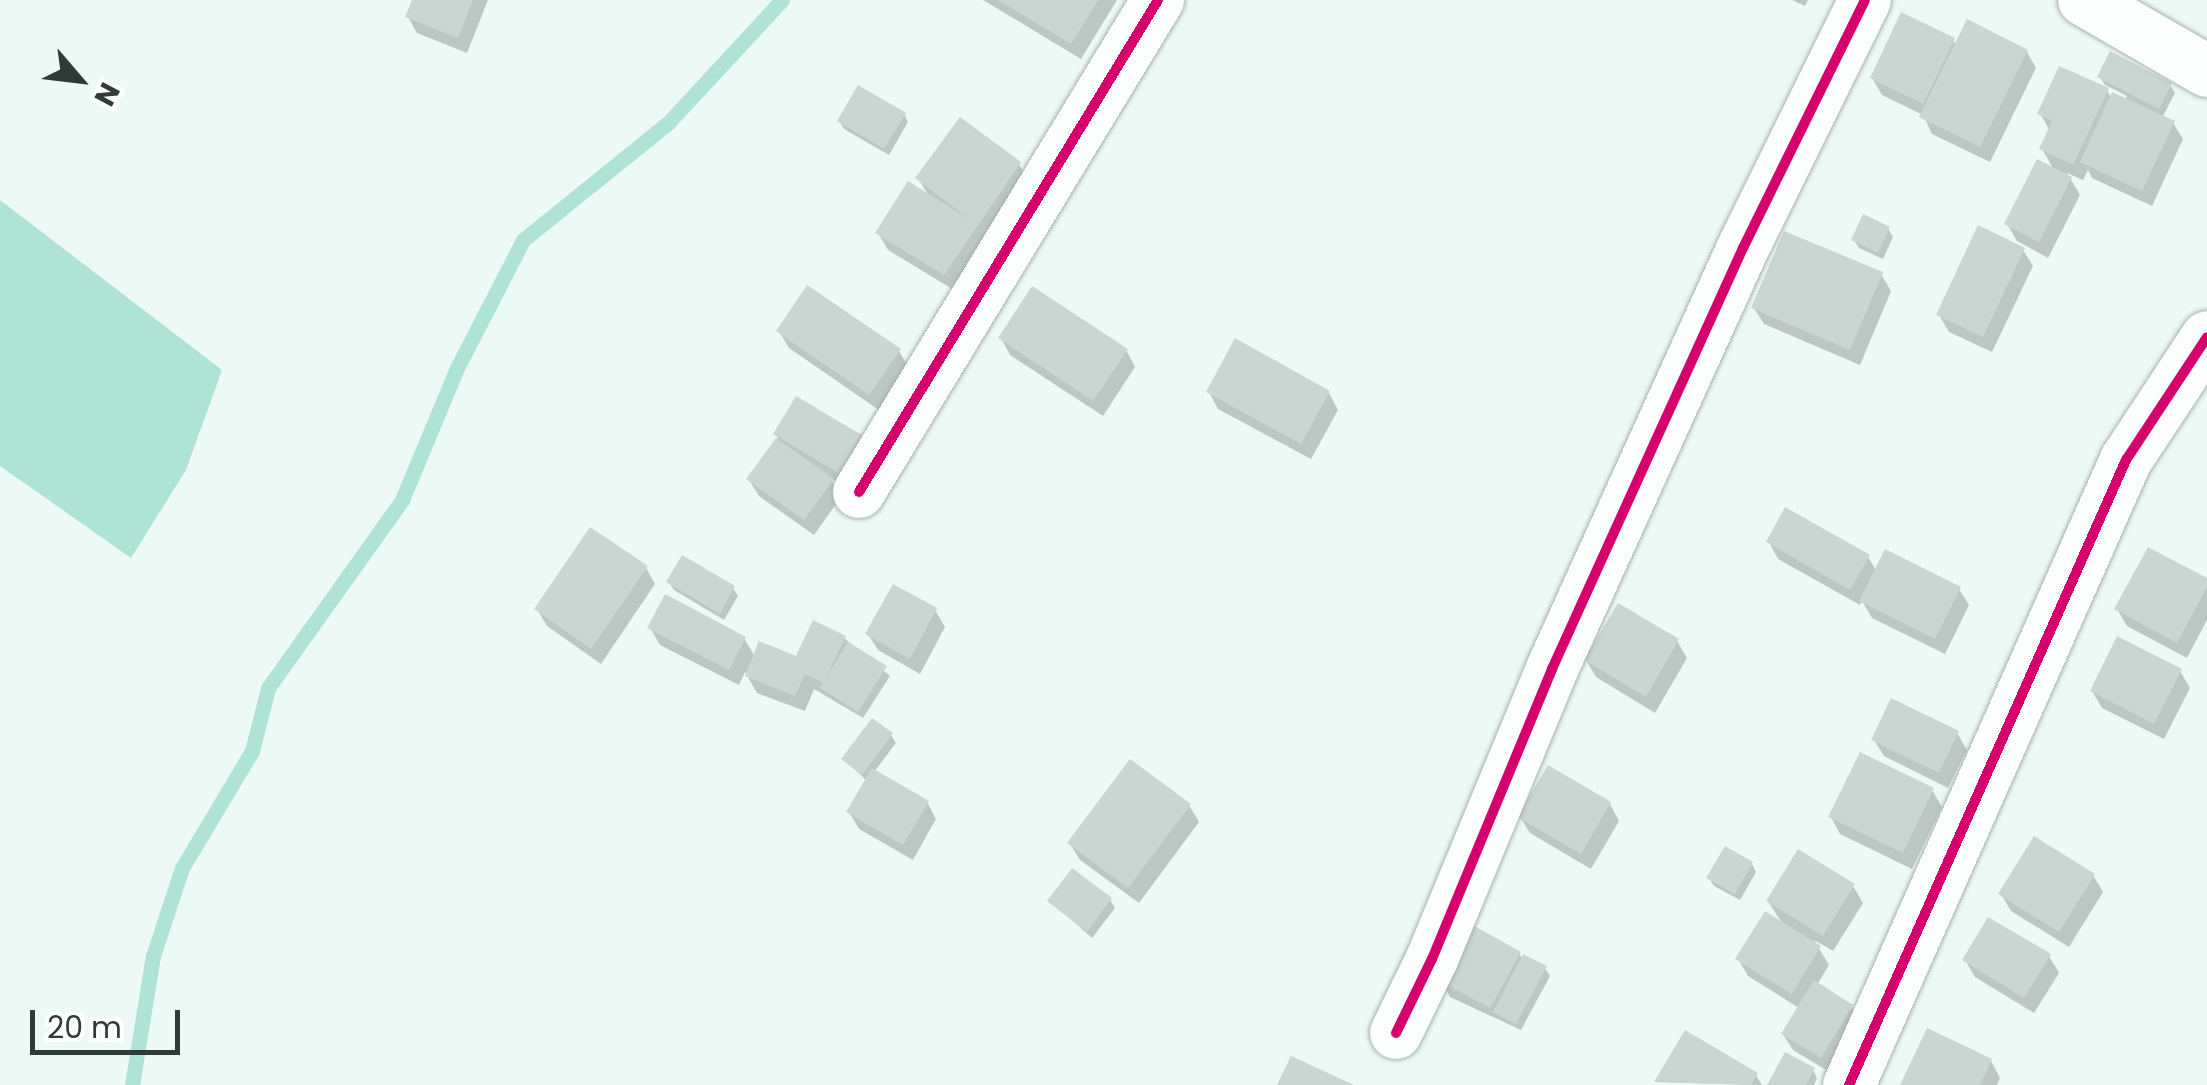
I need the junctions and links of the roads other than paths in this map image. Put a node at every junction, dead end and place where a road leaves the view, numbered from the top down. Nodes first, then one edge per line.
1 (1158, 0) edge
2 (1865, 0) edge
3 (2084, 0) edge
4 (2207, 71) edge
5 (2207, 337) edge
6 (858, 492) dead end
7 (1396, 1034) dead end
8 (1849, 1085) edge

1 - 6 street
2 - 7 street
3 - 4 street
5 - 8 street

